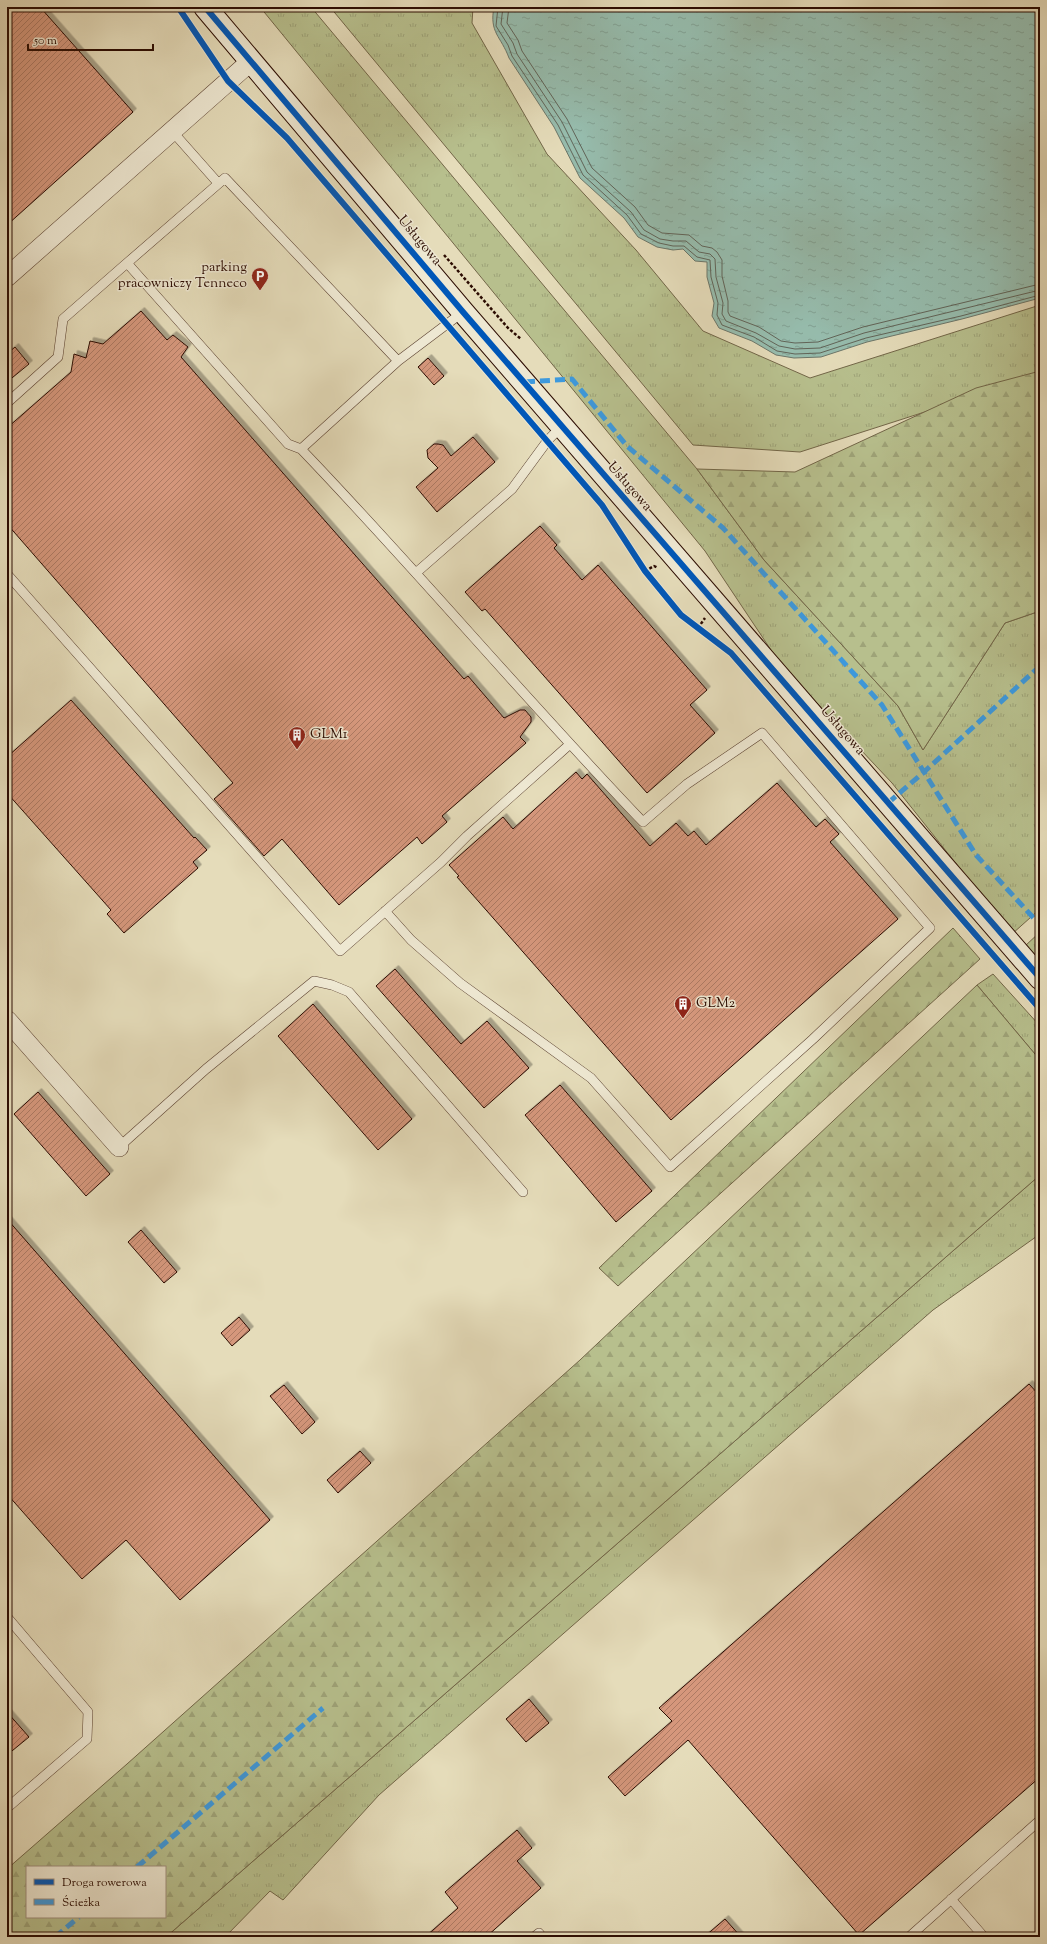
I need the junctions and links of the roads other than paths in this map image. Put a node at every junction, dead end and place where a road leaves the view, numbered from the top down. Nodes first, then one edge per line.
1 (205, 7) edge
2 (250, 62) junction
3 (172, 131) junction
4 (218, 183) junction
5 (127, 263) junction
6 (7, 277) edge
7 (463, 312) junction
8 (398, 361) junction
9 (7, 403) edge
10 (562, 426) junction
11 (301, 449) junction
12 (417, 572) junction
13 (7, 574) edge
14 (569, 745) junction
15 (385, 911) junction
16 (1040, 978) edge
17 (7, 1020) edge
18 (119, 1147) joint
19 (523, 1192) dead end
20 (7, 1617) edge
21 (7, 1808) edge
22 (1040, 1820) edge
23 (951, 1899) junction
24 (534, 1937) edge
25 (542, 1937) edge
26 (909, 1937) edge
27 (984, 1937) edge

1 - 2 street, Usługowa
2 - 3 street
2 - 7 street, Usługowa
3 - 4 lane
3 - 6 street
4 - 5 lane
4 - 8 lane
5 - 9 lane
5 - 11 lane
7 - 8 lane
7 - 10 street, Usługowa
8 - 11 lane
10 - 12 lane
10 - 16 street, Usługowa
11 - 12 lane
12 - 14 lane
13 - 15 lane
14 - 15 lane
14 - 15 lane
17 - 18 street
18 - 19 lane
20 - 21 lane
22 - 23 lane
23 - 26 lane
23 - 27 lane
24 - 25 lane

